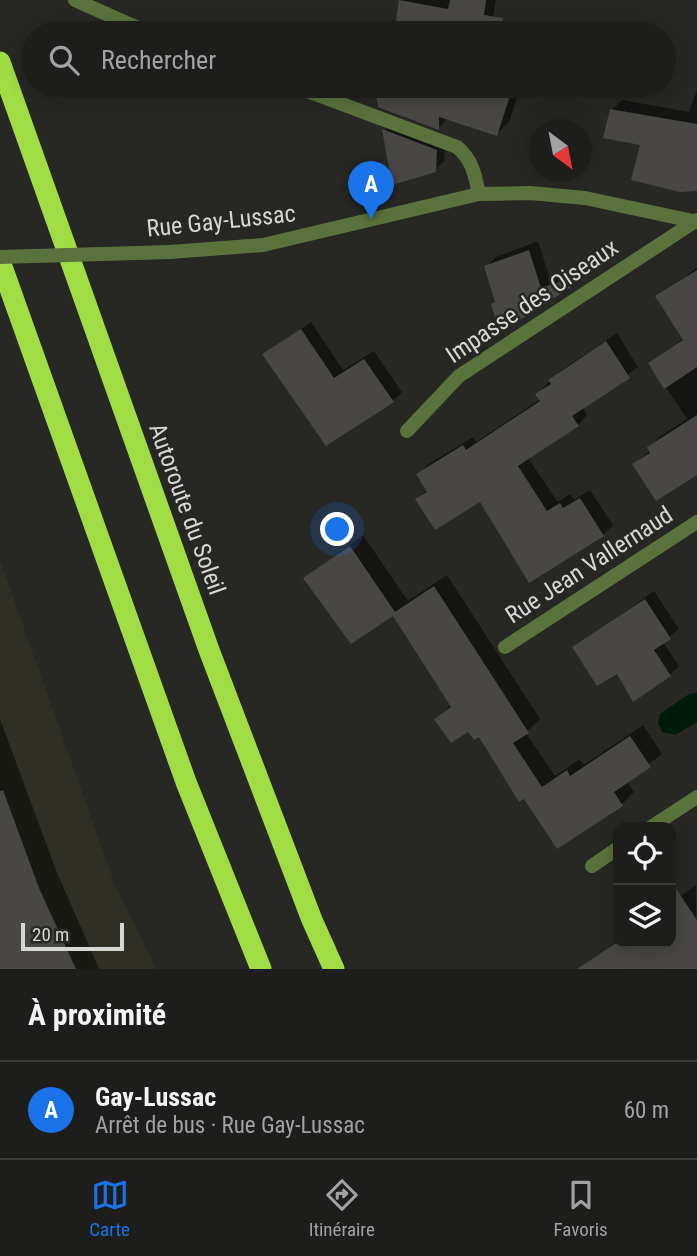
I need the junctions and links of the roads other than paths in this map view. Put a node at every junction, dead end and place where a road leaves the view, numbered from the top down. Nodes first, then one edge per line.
1 (75, 0) edge
2 (122, 21) edge
3 (0, 62) edge
4 (326, 98) edge
5 (479, 194) junction
6 (695, 221) edge
7 (0, 259) edge
8 (407, 430) dead end
9 (697, 522) edge
10 (505, 647) dead end
11 (697, 797) edge
12 (659, 822) edge
13 (613, 851) edge
14 (592, 866) dead end
15 (261, 969) edge
16 (334, 969) edge

1 - 2 street
3 - 16 highway, Autoroute du Soleil
4 - 5 street
5 - 6 street, Rue Gay-Lussac
5 - 7 street, Rue Gay-Lussac, bridge
6 - 8 street, Impasse des Oiseaux
7 - 15 highway
9 - 10 street, Rue Jean Vallernaud
11 - 12 street
13 - 14 street

